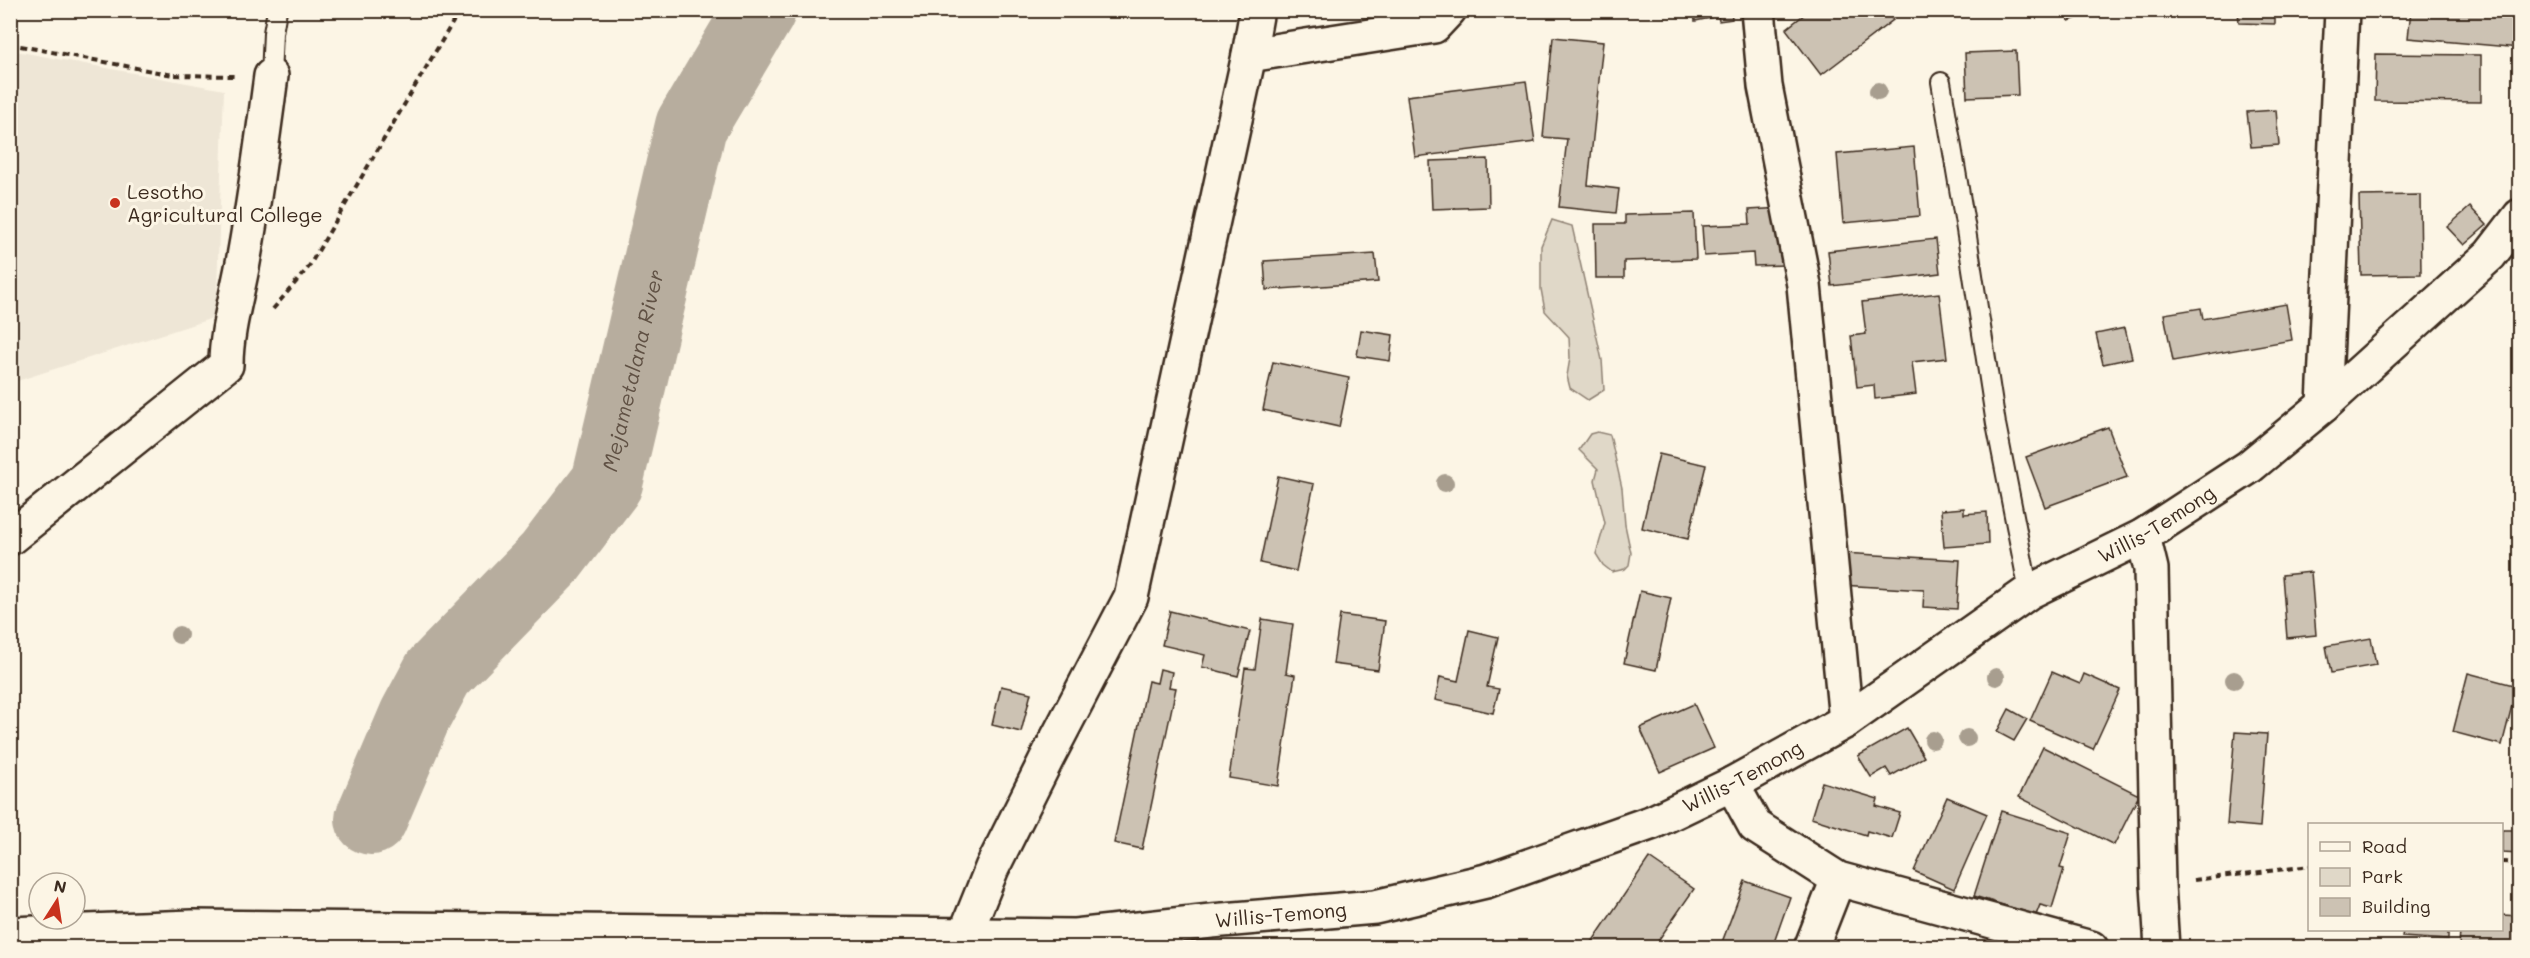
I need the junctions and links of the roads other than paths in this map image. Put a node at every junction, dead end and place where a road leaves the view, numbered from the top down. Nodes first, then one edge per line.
1 (277, 10) edge
2 (1257, 10) edge
3 (1449, 10) edge
4 (1758, 10) edge
5 (2342, 10) edge
6 (1249, 55) junction
7 (271, 76) joint
8 (1941, 82) dead end
9 (2520, 216) edge
10 (2324, 405) junction
11 (2143, 536) junction
12 (10, 538) edge
13 (2029, 592) junction
14 (1846, 722) junction
15 (1732, 784) junction
16 (1838, 879) junction
17 (1211, 921) junction
18 (10, 934) edge
19 (972, 941) edge
20 (1076, 942) edge
21 (1161, 948) edge
22 (1811, 948) edge
23 (2091, 948) edge
24 (2162, 948) edge

1 - 7 lane
2 - 6 street
3 - 6 street
4 - 14 street
5 - 10 street
6 - 19 street
7 - 12 street
8 - 13 lane
9 - 10 street, Willis-Temong
10 - 11 street, Willis-Temong
11 - 13 street, Willis-Temong
11 - 24 street
13 - 14 street, Willis-Temong
14 - 15 street, Willis-Temong
15 - 16 street
15 - 17 street, Willis-Temong
16 - 22 street
16 - 23 street
17 - 20 street, Willis-Temong
17 - 21 street
18 - 19 street, Willis-Temong
19 - 20 street, Willis-Temong

